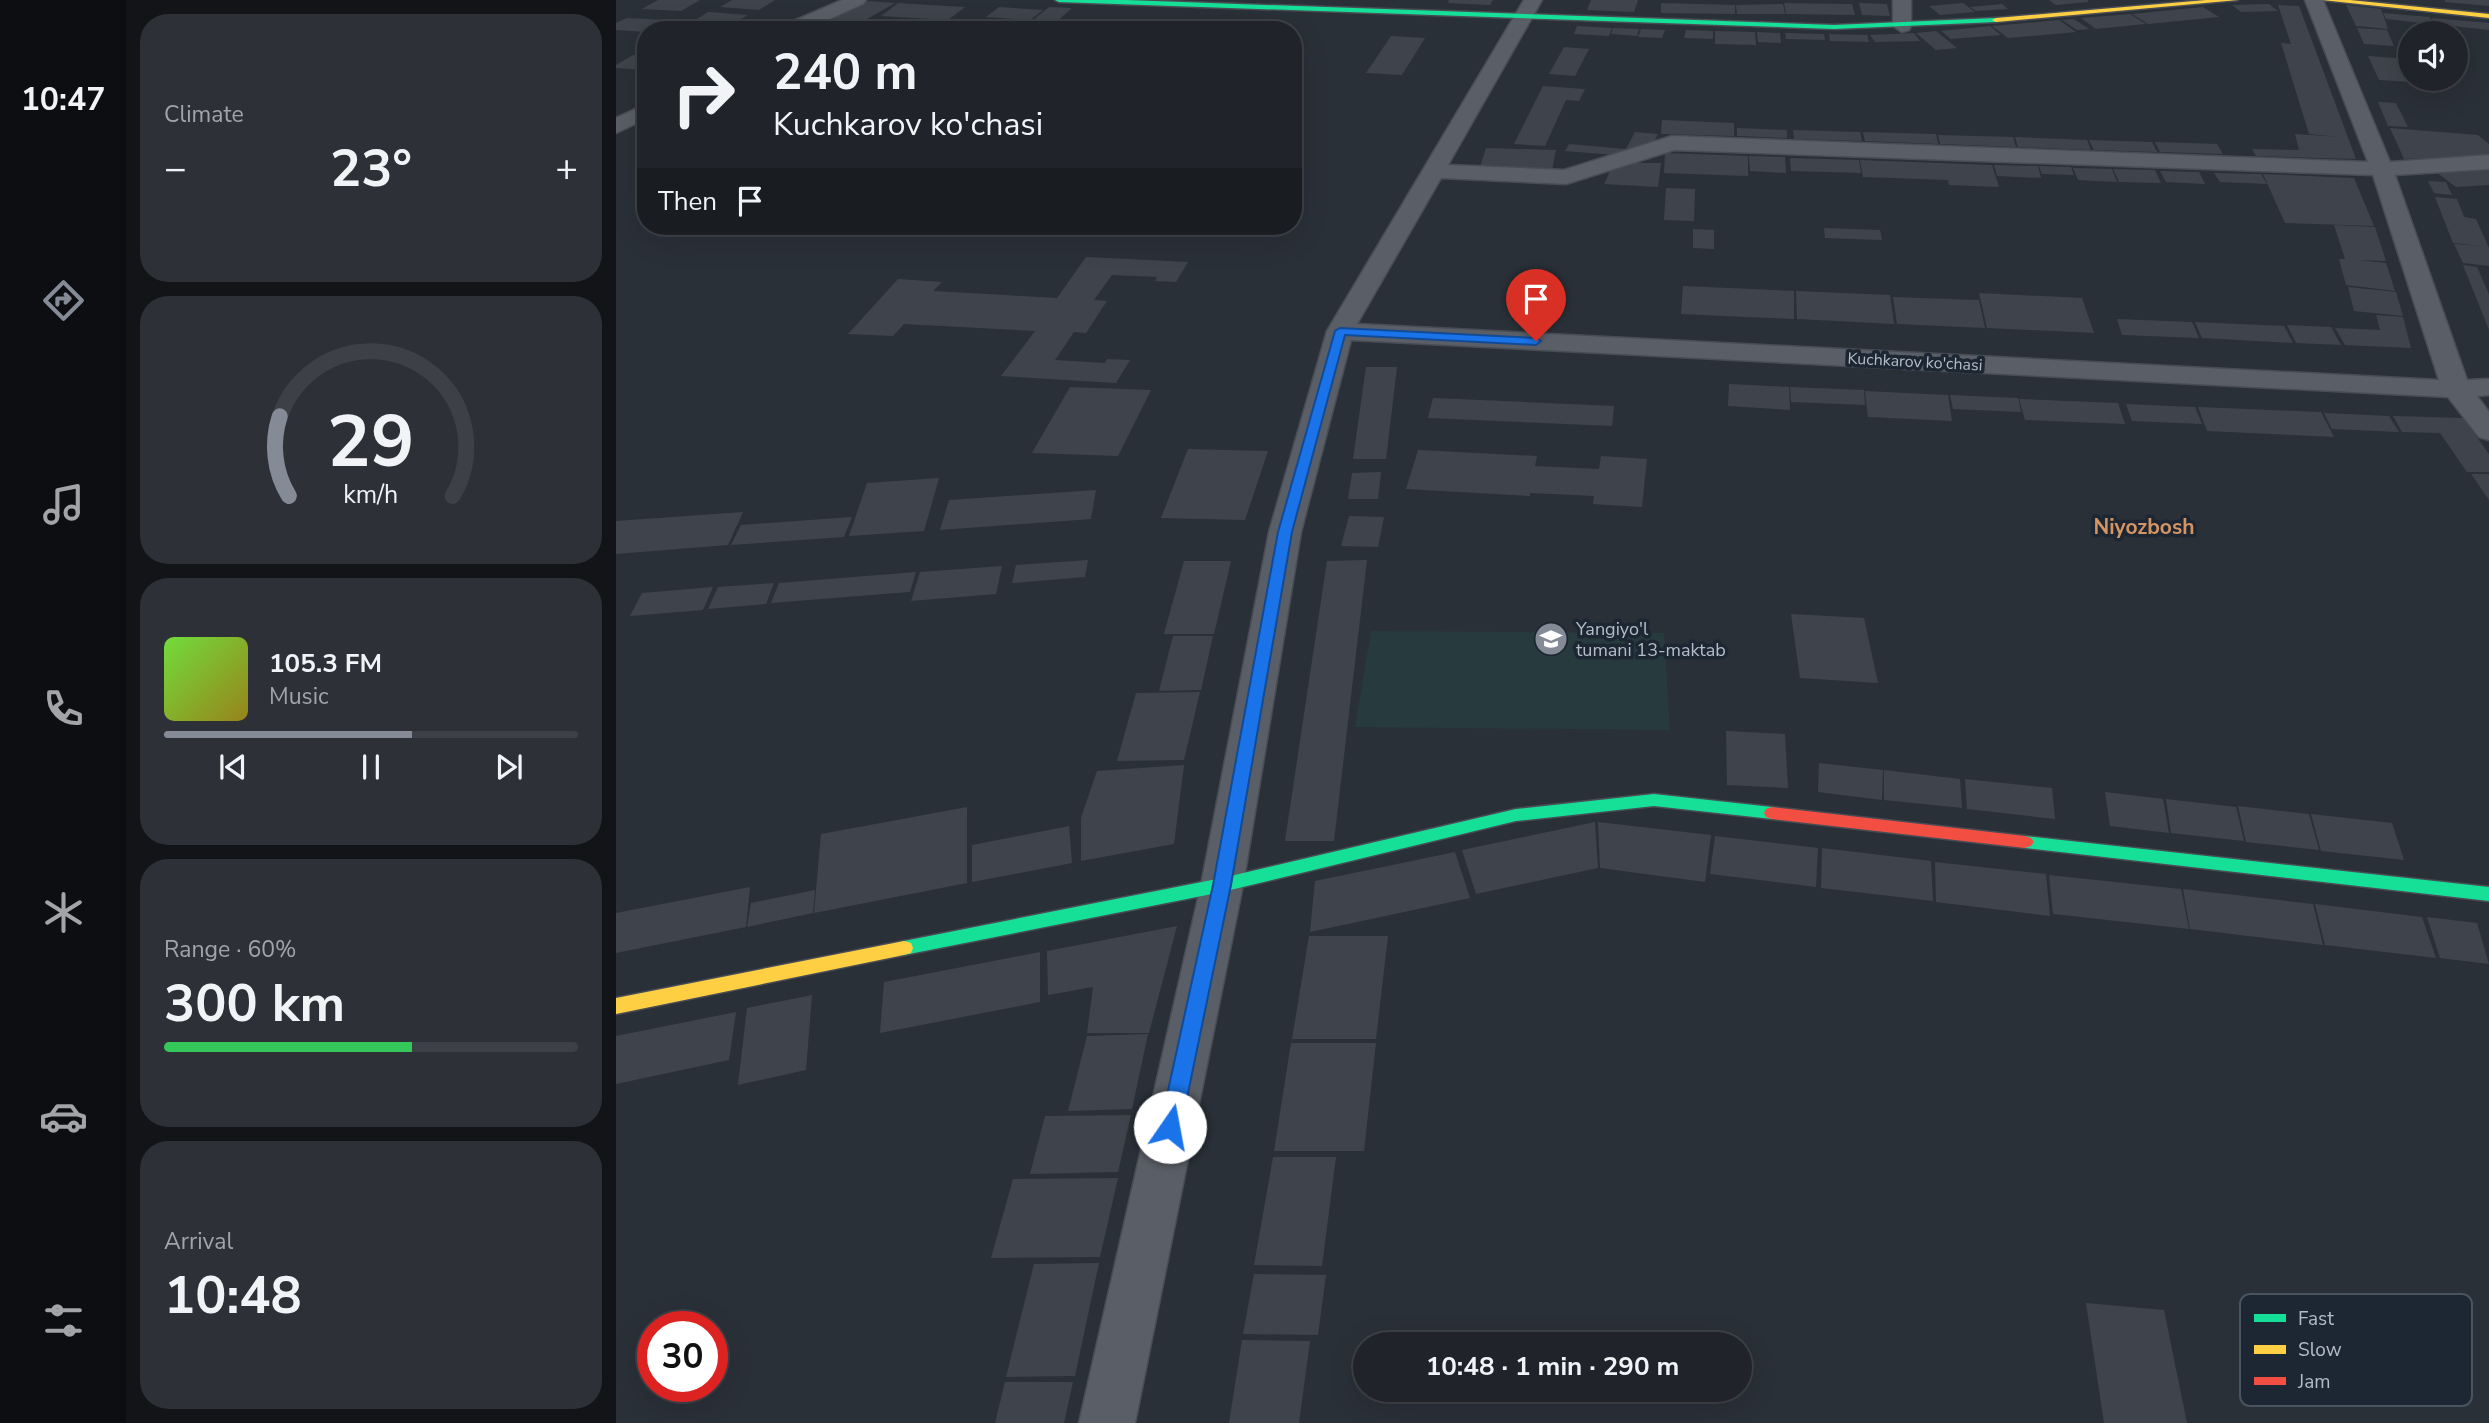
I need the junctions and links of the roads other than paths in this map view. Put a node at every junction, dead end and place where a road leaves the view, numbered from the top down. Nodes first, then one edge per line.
1 (857, 0) edge
2 (1059, 0) edge
3 (1902, 0) edge
4 (2234, 0) edge
5 (2314, 0) edge
6 (2326, 0) edge
7 (1146, 2) edge
8 (1528, 9) edge
9 (2489, 16) edge
10 (809, 21) edge
11 (1902, 26) junction
12 (637, 115) edge
13 (616, 127) edge
14 (2489, 162) edge
15 (2382, 169) junction
16 (1433, 171) junction
17 (1340, 331) junction
18 (2489, 387) edge
19 (2456, 389) junction
20 (2489, 431) edge
21 (1222, 885) junction
22 (2489, 894) edge
23 (616, 1006) edge
24 (1107, 1423) edge

1 - 10 street
2 - 7 main road
3 - 11 street
4 - 11 main road
5 - 15 street
6 - 9 main road
7 - 8 main road
8 - 11 main road
8 - 16 street
12 - 13 street
14 - 15 street
15 - 16 street
15 - 19 street
16 - 17 street
17 - 19 street, Kuchkarov ko'chasi
17 - 21 street
18 - 19 street, Kuchkarov ko'chasi
19 - 20 street
21 - 22 main road
21 - 23 main road
21 - 24 street

